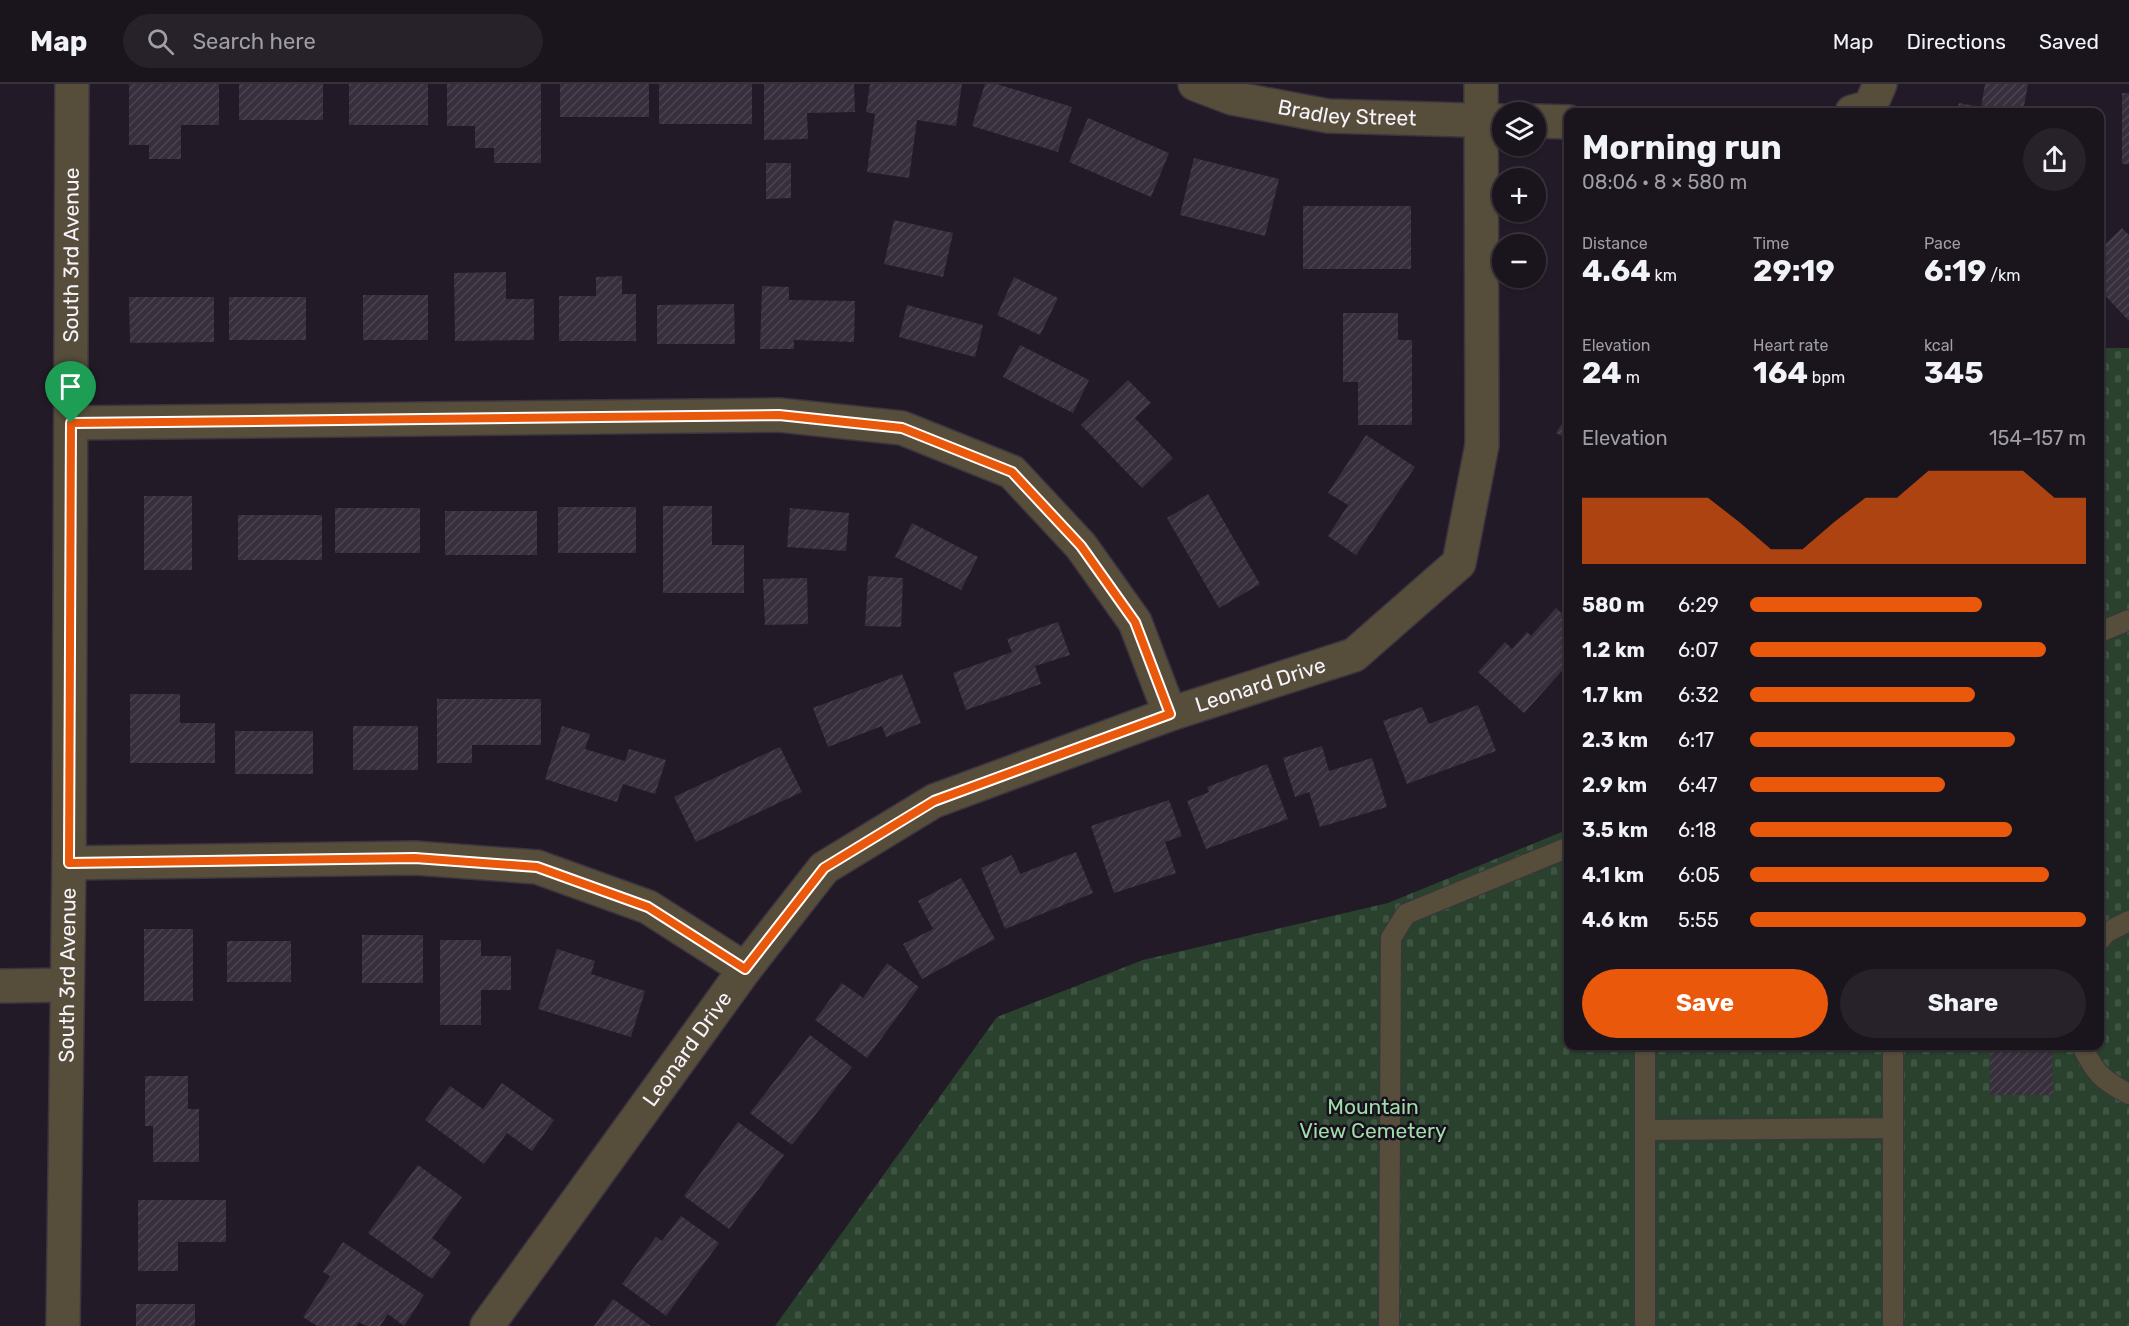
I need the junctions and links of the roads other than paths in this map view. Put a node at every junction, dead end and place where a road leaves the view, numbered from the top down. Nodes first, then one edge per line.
1 (72, 84) edge
2 (1195, 84) edge
3 (1481, 84) edge
4 (1492, 120) edge
5 (1546, 121) edge
6 (1564, 122) edge
7 (71, 423) junction
8 (2129, 620) edge
9 (2104, 630) edge
10 (1170, 714) junction
11 (1564, 850) edge
12 (69, 863) junction
13 (2129, 921) edge
14 (2104, 935) edge
15 (745, 969) junction
16 (66, 985) junction
17 (0, 987) edge
18 (1645, 1050) edge
19 (1893, 1050) edge
20 (2084, 1050) edge
21 (2129, 1094) edge
22 (1893, 1128) junction
23 (1645, 1130) junction
24 (63, 1326) edge
25 (487, 1326) edge
26 (1389, 1326) edge
27 (1645, 1326) edge
28 (1893, 1326) edge

1 - 7 street, South 3rd Avenue
2 - 4 street, Bradley Street
3 - 4 street, Leonard Drive
4 - 10 street, Leonard Drive
5 - 6 street
7 - 10 street
7 - 12 street, South 3rd Avenue
8 - 9 lane
10 - 15 street, Leonard Drive
11 - 26 lane
12 - 15 street
12 - 16 street, South 3rd Avenue
13 - 14 lane
15 - 25 street, Leonard Drive
16 - 17 street
16 - 24 street, South 3rd Avenue
18 - 23 lane
19 - 22 lane
20 - 21 lane
22 - 23 lane
22 - 28 lane
23 - 27 lane

